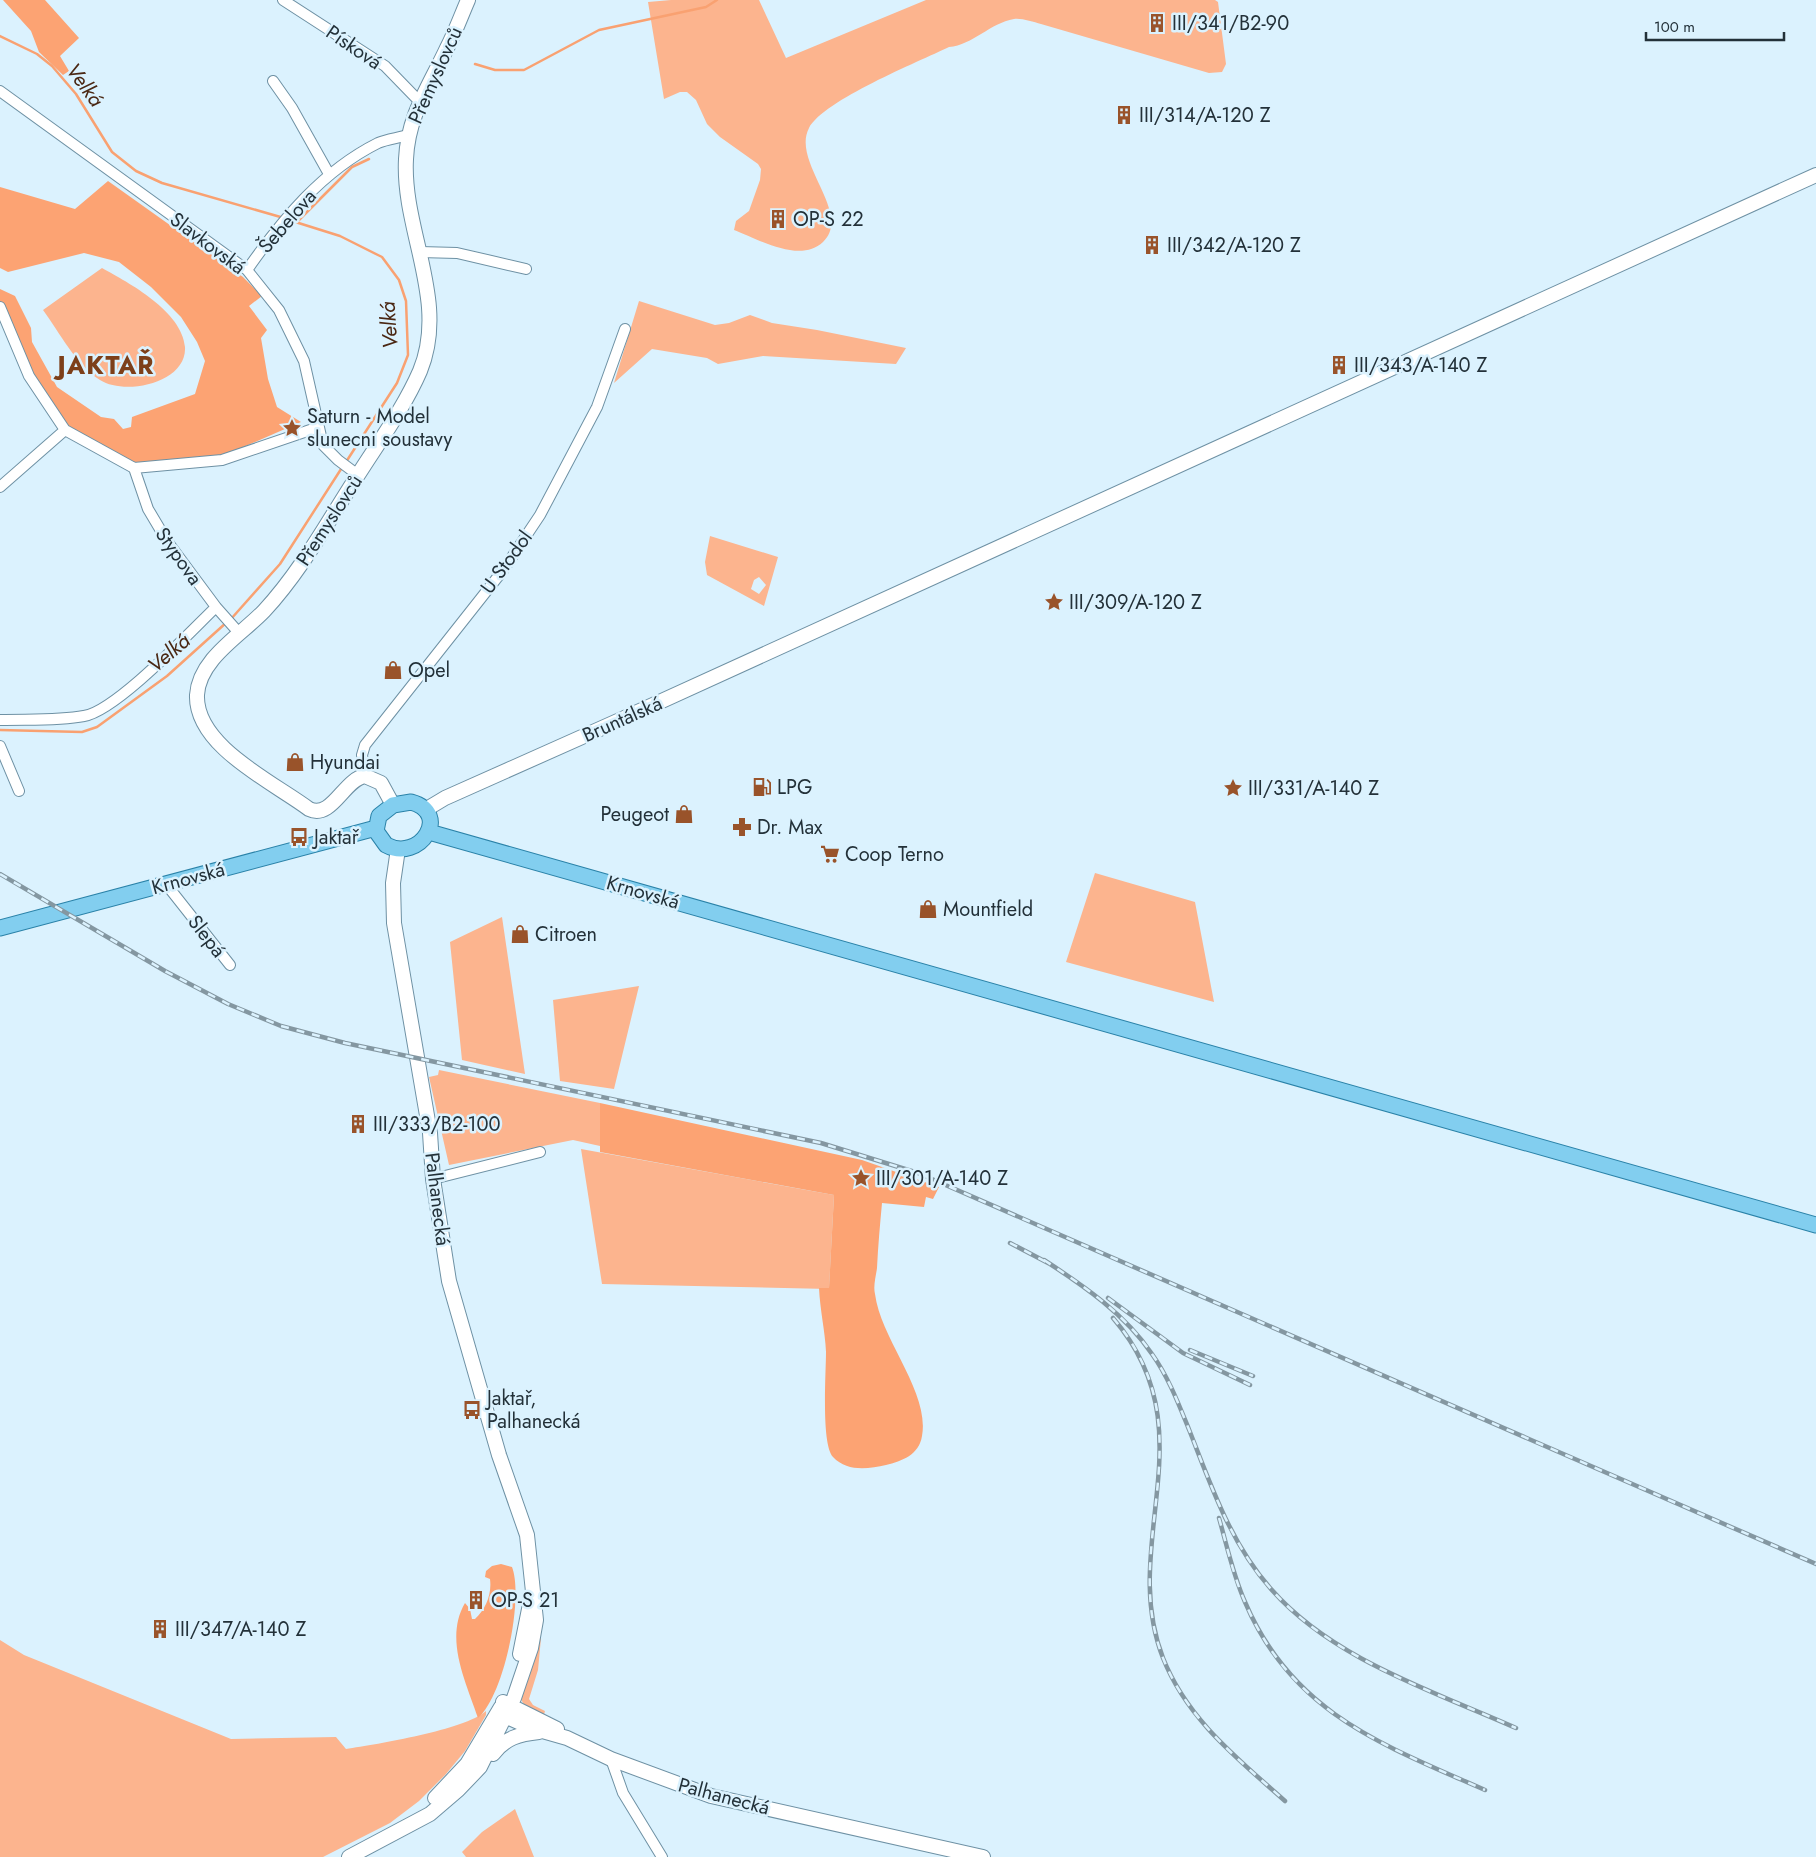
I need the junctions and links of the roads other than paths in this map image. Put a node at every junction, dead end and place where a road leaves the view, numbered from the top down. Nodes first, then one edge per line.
1 (283, 0) edge
2 (468, 0) edge
3 (273, 81) dead end
4 (0, 91) edge
5 (418, 102) junction
6 (408, 135) junction
7 (329, 174) junction
8 (1816, 175) edge
9 (420, 252) junction
10 (526, 268) dead end
11 (247, 270) junction
12 (0, 307) edge
13 (625, 329) dead end
14 (319, 427) junction
15 (65, 430) junction
16 (134, 468) junction
17 (354, 472) junction
18 (0, 487) edge
19 (219, 610) junction
20 (237, 631) junction
21 (0, 720) edge
22 (0, 746) edge
23 (365, 776) junction
24 (19, 791) dead end
25 (393, 805) junction
26 (425, 810) junction
27 (376, 828) junction
28 (429, 832) junction
29 (396, 857) junction
30 (166, 884) junction
31 (0, 928) edge
32 (230, 965) dead end
33 (540, 1152) dead end
34 (434, 1179) junction
35 (1816, 1225) edge
36 (504, 1709) junction
37 (545, 1732) junction
38 (566, 1738) junction
39 (611, 1760) junction
40 (480, 1767) junction
41 (414, 1822) junction
42 (353, 1855) edge
43 (662, 1857) edge
44 (983, 1857) edge

1 - 5 street, Písková
2 - 5 street, Přemyslovců
3 - 7 street, Šebelova
4 - 11 street, Slavkovská
5 - 6 street, Přemyslovců
6 - 7 street, Šebelova
6 - 9 street, Přemyslovců
7 - 11 street, Šebelova
8 - 26 street, Bruntálská
9 - 10 street
9 - 17 street, Přemyslovců
11 - 14 street, Slavkovská
12 - 15 street
13 - 23 street, U Stodol
14 - 16 street
14 - 17 street, Slavkovská
15 - 16 street
15 - 18 street
16 - 19 street, Stypova
17 - 20 street, Přemyslovců
19 - 20 street, Stypova
19 - 21 street
20 - 23 street, Přemyslovců
22 - 24 street
23 - 25 street
25 - 26 main road
25 - 27 main road
26 - 28 main road
27 - 29 main road
27 - 30 main road, Krnovská
28 - 29 main road
28 - 35 main road, Krnovská
29 - 34 street, Palhanecká
30 - 31 main road, Krnovská
30 - 32 street, Slepá
33 - 34 street
34 - 36 street, Palhanecká
36 - 37 street, Palhanecká
36 - 38 street, Palhanecká
36 - 40 street
36 - 41 street
37 - 38 street, Palhanecká
37 - 40 street
38 - 39 street, Palhanecká
39 - 43 street
39 - 44 street, Palhanecká
40 - 41 street
41 - 42 street

